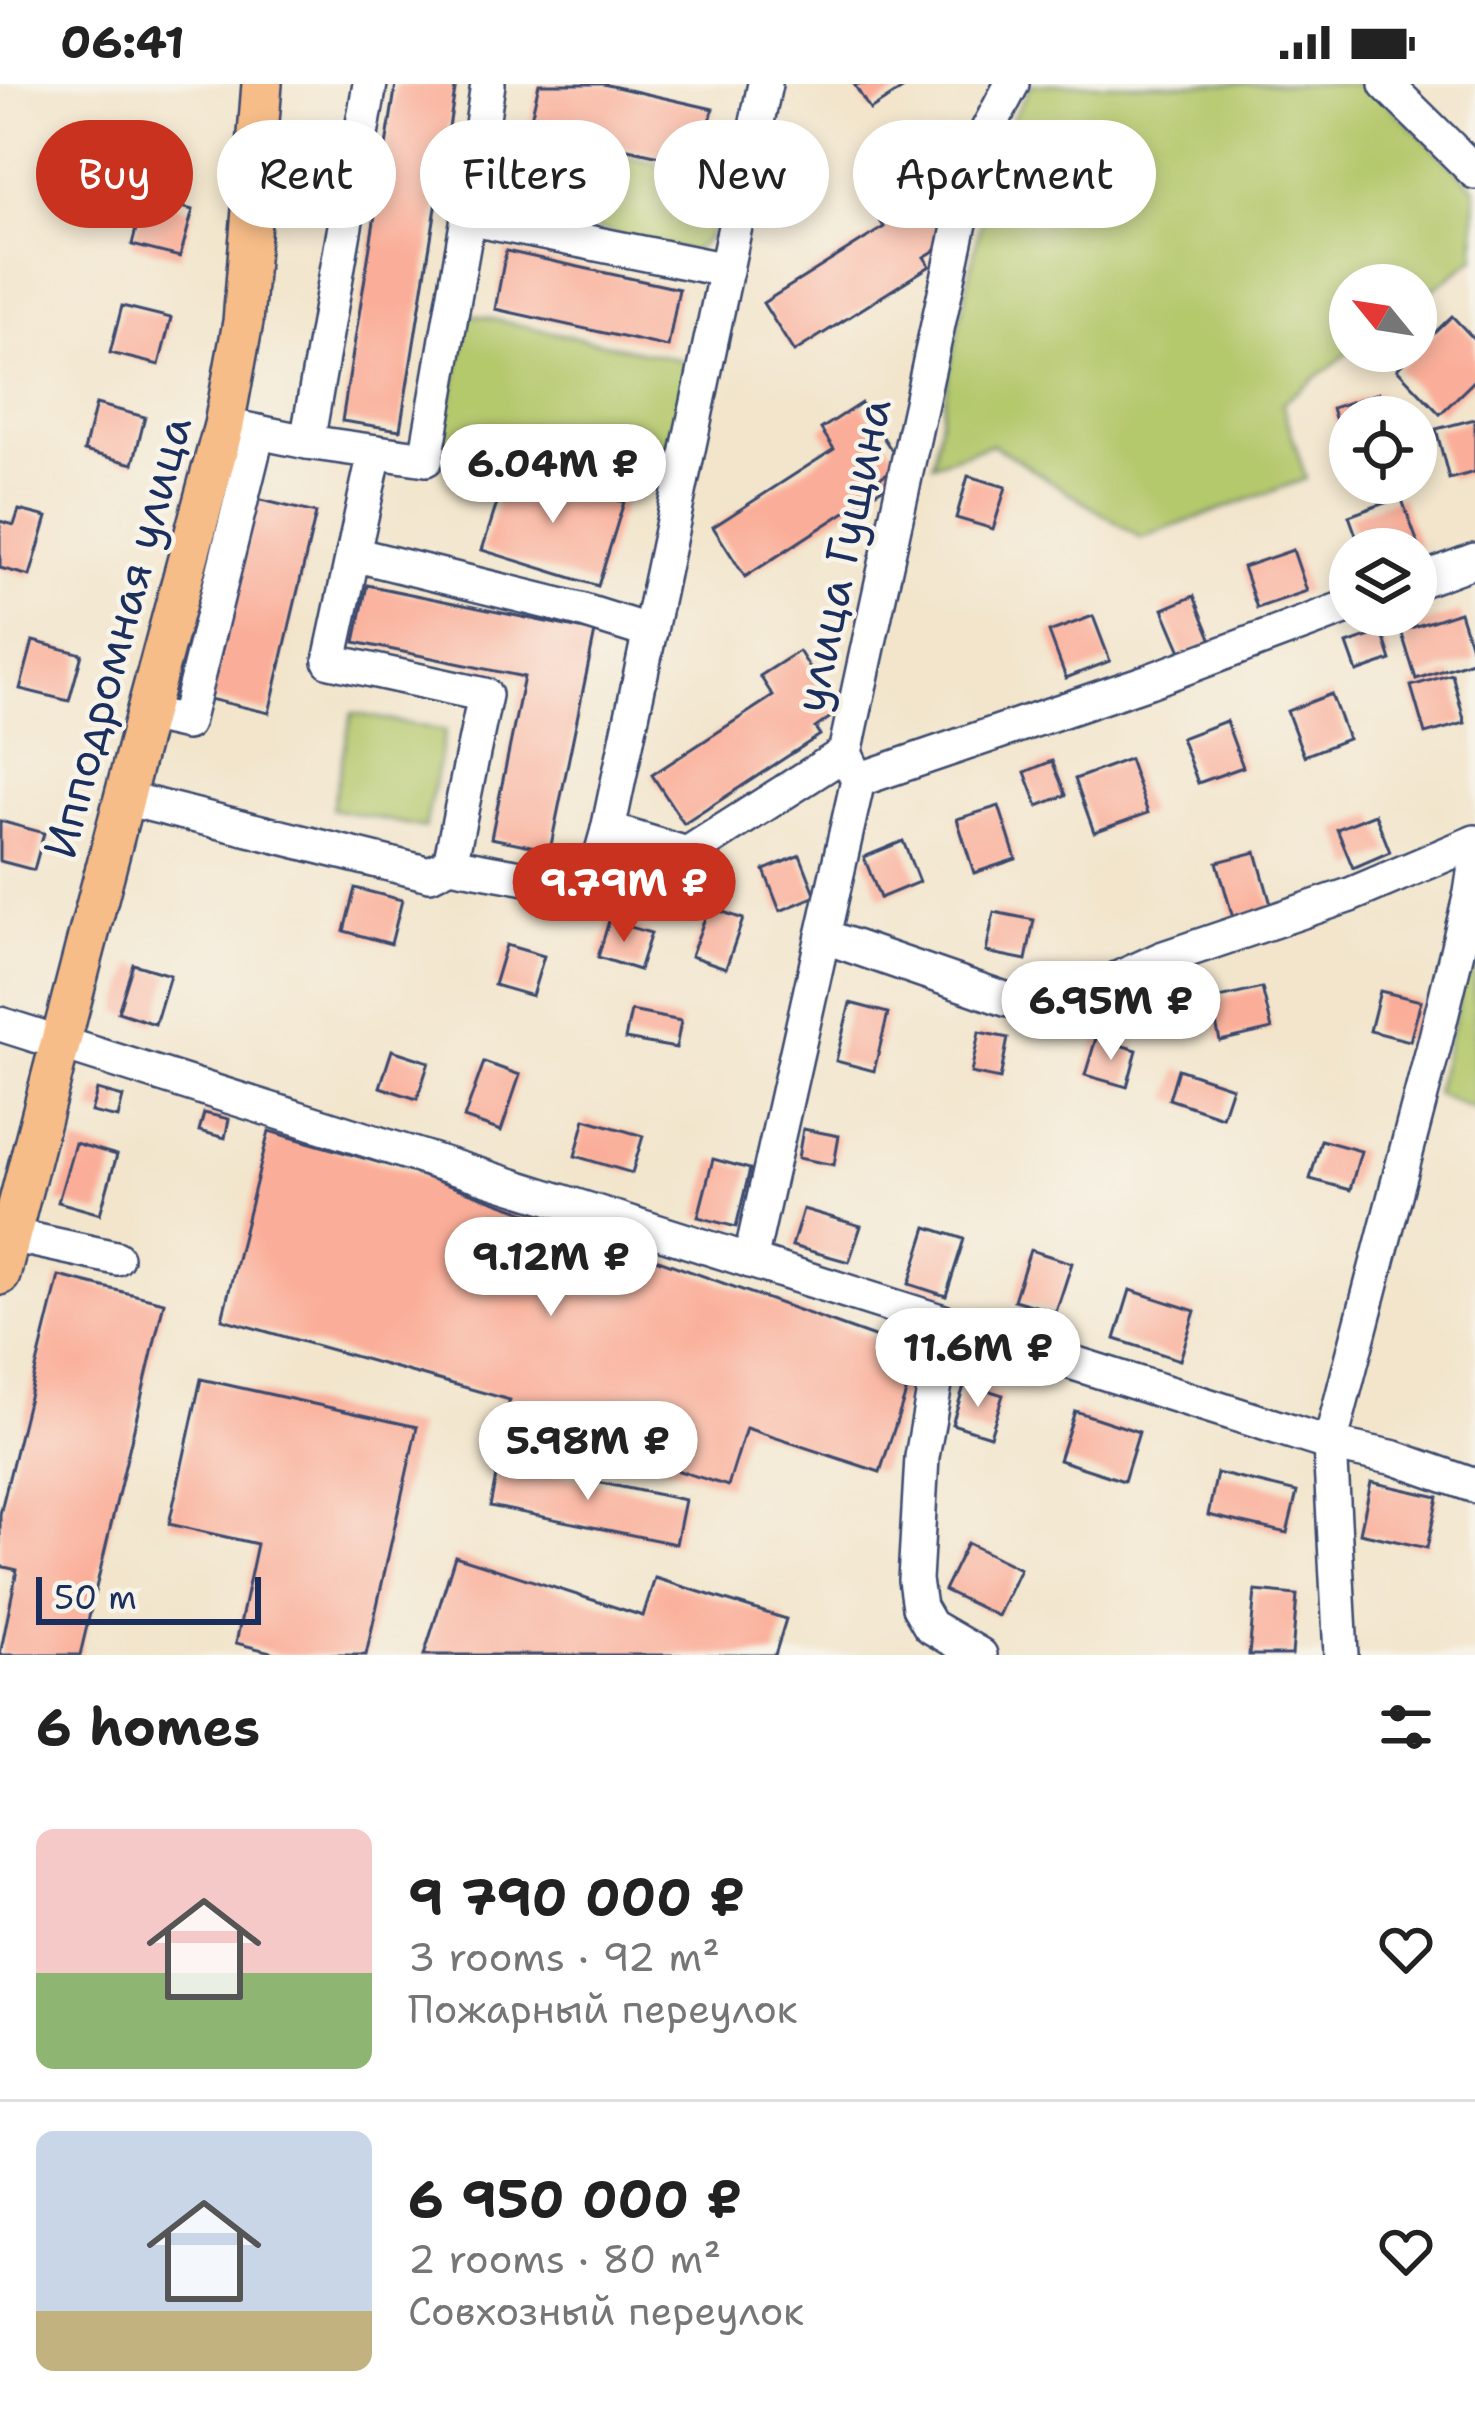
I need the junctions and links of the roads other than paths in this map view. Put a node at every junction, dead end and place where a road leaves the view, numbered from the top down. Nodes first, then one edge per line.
1 (262, 84) edge
2 (370, 84) edge
3 (488, 84) edge
4 (766, 84) edge
5 (1012, 84) edge
6 (1386, 84) edge
7 (483, 120) edge
8 (1475, 172) edge
9 (466, 228) edge
10 (518, 228) edge
11 (726, 270) junction
12 (241, 429) junction
13 (307, 442) junction
14 (376, 452) junction
15 (353, 554) junction
16 (1475, 560) edge
17 (1437, 574) edge
18 (1329, 614) edge
19 (650, 632) junction
20 (852, 767) junction
21 (124, 798) junction
22 (608, 830) junction
23 (1475, 842) edge
24 (450, 864) junction
25 (1475, 866) edge
26 (824, 935) junction
27 (0, 1024) edge
28 (62, 1042) junction
29 (10, 1235) junction
30 (116, 1258) dead end
31 (750, 1261) junction
32 (0, 1275) edge
33 (946, 1323) junction
34 (1330, 1444) junction
35 (1475, 1486) edge
36 (980, 1655) edge
37 (1341, 1655) edge

1 - 12 main road, Ипподромная улица
2 - 13 street
3 - 7 street
4 - 11 street
5 - 20 street, улица Гущина
6 - 8 street
9 - 14 street
10 - 11 street
11 - 19 street
12 - 13 street
12 - 21 main road, Ипподромная улица
13 - 14 street
14 - 15 street
15 - 19 street
15 - 24 street
16 - 17 street
18 - 20 street
19 - 22 street
20 - 22 street
20 - 26 street, улица Гущина
21 - 24 street
21 - 28 main road, Ипподромная улица
22 - 24 street
23 - 26 street
25 - 34 street
26 - 31 street, улица Гущина
27 - 28 street
28 - 29 main road, Ипподромная улица
28 - 31 street
29 - 30 street
29 - 32 main road, Ипподромная улица
31 - 33 street
33 - 34 street
33 - 36 street
34 - 35 street
34 - 37 street

